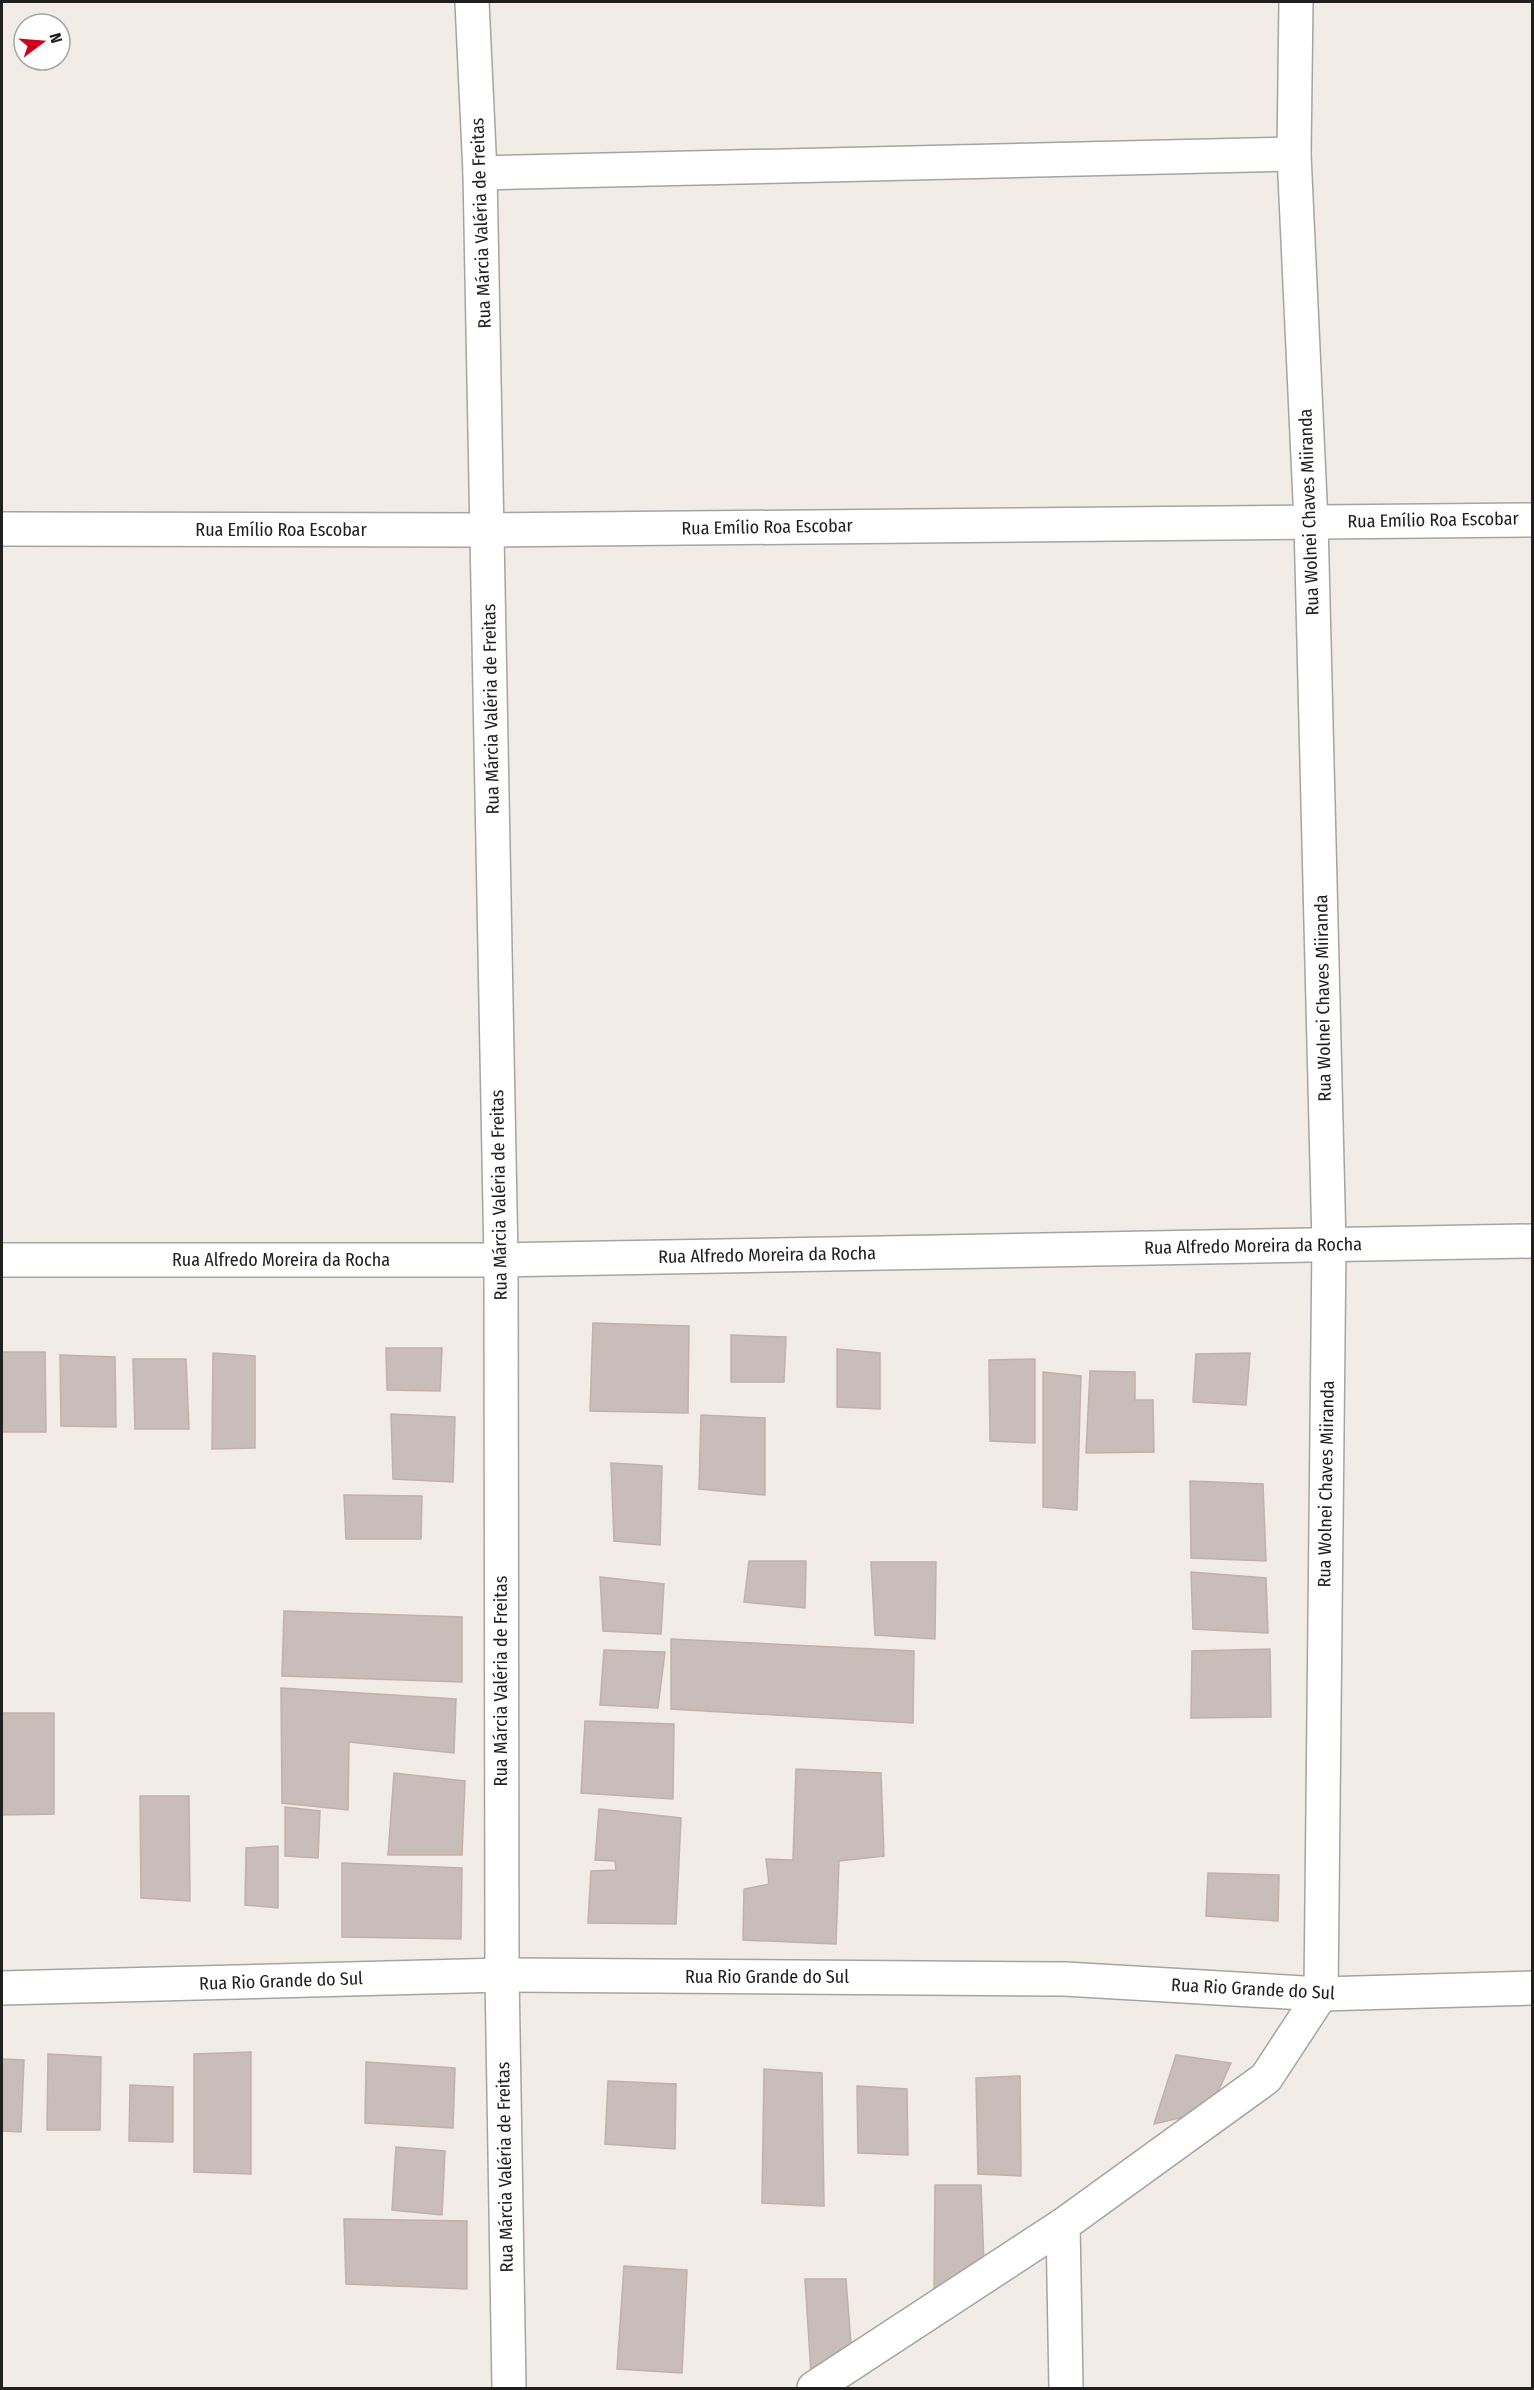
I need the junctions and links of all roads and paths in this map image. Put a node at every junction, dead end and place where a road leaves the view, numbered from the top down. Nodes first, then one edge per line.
1 (472, 2) edge
2 (1296, 2) edge
3 (1294, 154) junction
4 (480, 173) junction
5 (1533, 520) edge
6 (1311, 522) junction
7 (2, 529) edge
8 (488, 530) junction
9 (1533, 1241) edge
10 (1329, 1244) junction
11 (2, 1260) edge
12 (501, 1260) junction
13 (502, 1975) junction
14 (2, 1988) edge
15 (1533, 1988) edge
16 (1321, 1994) junction
17 (1063, 2224) junction
18 (509, 2388) edge
19 (814, 2388) edge
20 (1066, 2388) edge

1 - 4 street, Rua Márcia Valéria de Freitas
2 - 3 street, Rua Wolnei Chaves Miiranda
3 - 4 street
3 - 6 street, Rua Wolnei Chaves Miiranda
4 - 8 street, Rua Márcia Valéria de Freitas
5 - 6 street, Rua Emílio Roa Escobar
6 - 8 street, Rua Emílio Roa Escobar
6 - 10 street, Rua Wolnei Chaves Miiranda
7 - 8 street, Rua Emílio Roa Escobar
8 - 12 street, Rua Márcia Valéria de Freitas
9 - 10 street, Rua Alfredo Moreira da Rocha
10 - 12 street, Rua Alfredo Moreira da Rocha
10 - 16 street, Rua Wolnei Chaves Miiranda
11 - 12 street, Rua Alfredo Moreira da Rocha
12 - 13 street, Rua Márcia Valéria de Freitas
13 - 14 street, Rua Rio Grande do Sul
13 - 16 street, Rua Rio Grande do Sul
13 - 18 street, Rua Márcia Valéria de Freitas
15 - 16 street, Rua Rio Grande do Sul
16 - 17 street
17 - 19 street
17 - 20 street

